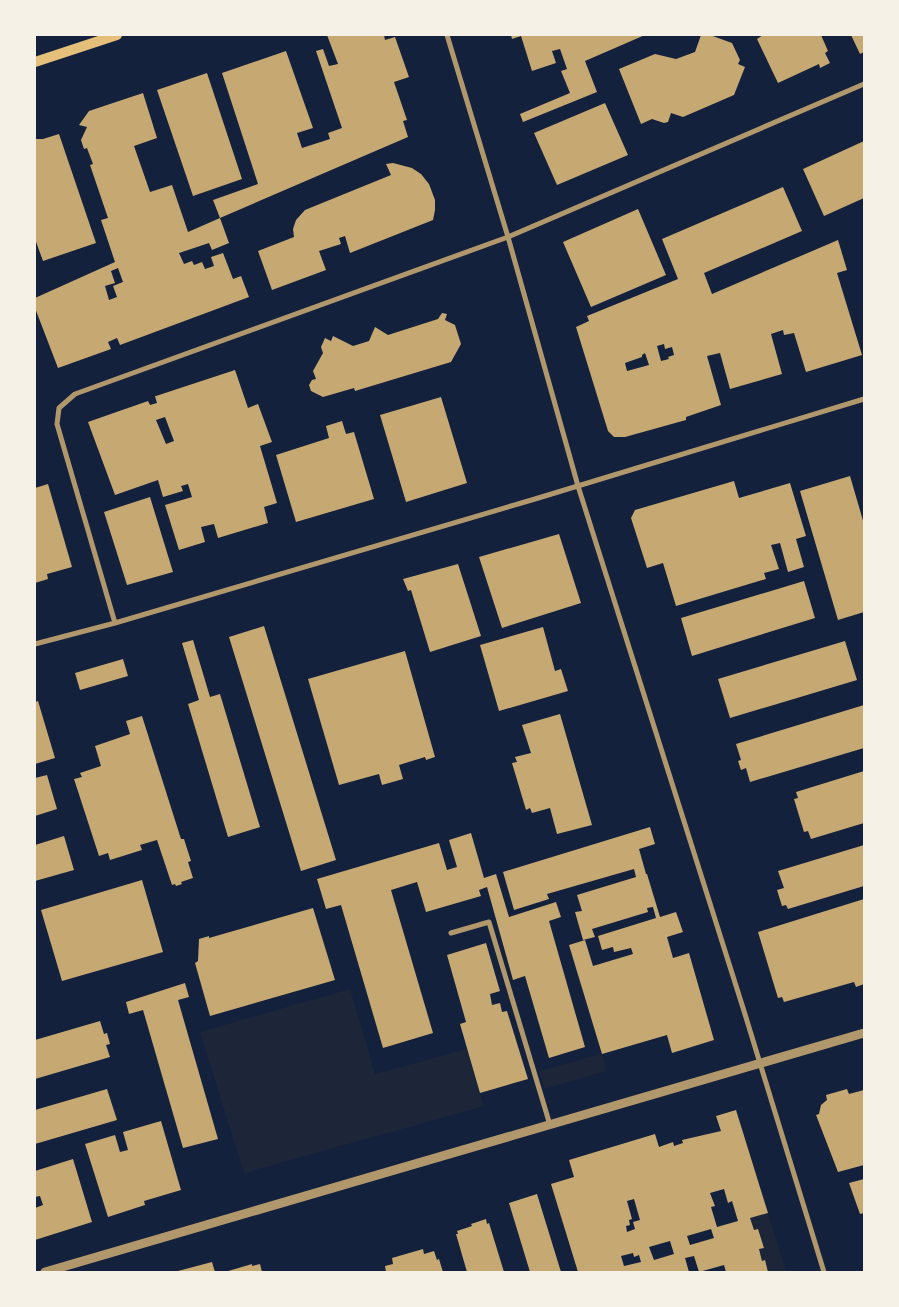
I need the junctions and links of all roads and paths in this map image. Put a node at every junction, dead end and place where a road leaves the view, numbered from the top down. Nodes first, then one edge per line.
1 (117, 35) edge
2 (447, 35) edge
3 (35, 62) edge
4 (864, 84) edge
5 (508, 237) junction
6 (864, 398) edge
7 (578, 486) junction
8 (115, 623) junction
9 (35, 644) edge
10 (450, 933) dead end
11 (864, 1033) edge
12 (760, 1063) junction
13 (550, 1125) junction
14 (45, 1272) edge
15 (824, 1272) edge

1 - 3 main road
2 - 5 street
4 - 5 street
5 - 7 street
5 - 8 street
6 - 7 street
7 - 8 street
7 - 12 street
8 - 9 street
10 - 13 street
11 - 12 street
12 - 13 street
12 - 15 street
13 - 14 street

